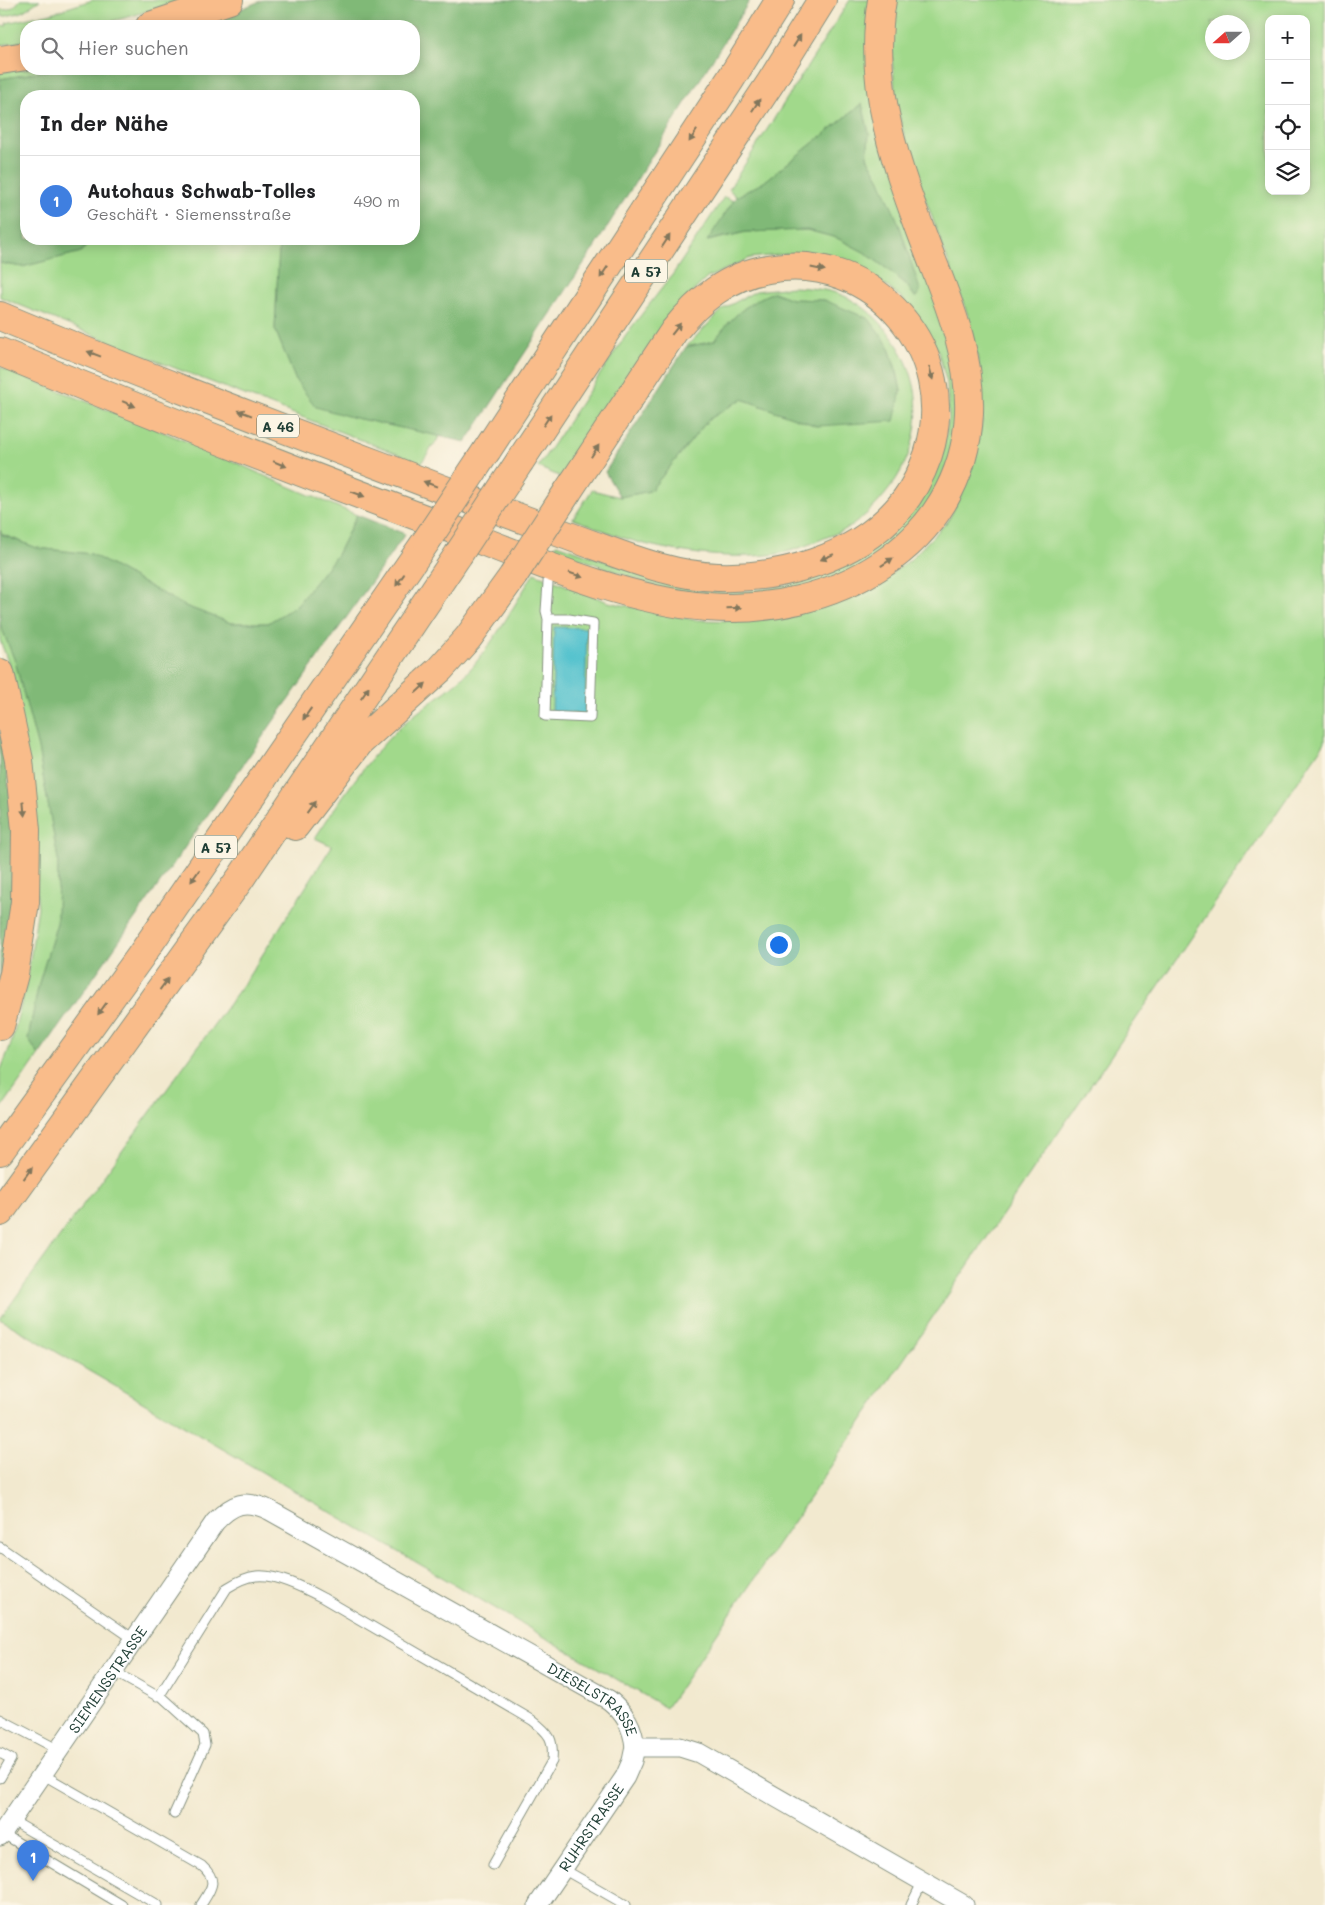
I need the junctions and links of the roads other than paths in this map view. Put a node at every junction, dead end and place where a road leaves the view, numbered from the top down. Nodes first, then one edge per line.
1 (229, 0) edge
2 (780, 0) edge
3 (822, 0) edge
4 (882, 0) edge
5 (168, 20) edge
6 (20, 57) edge
7 (0, 60) edge
8 (0, 316) edge
9 (0, 352) edge
10 (549, 566) junction
11 (548, 619) junction
12 (0, 673) edge
13 (240, 879) junction
14 (0, 1026) edge
15 (0, 1151) edge
16 (0, 1212) edge
17 (215, 1522) joint
18 (0, 1546) edge
19 (135, 1640) junction
20 (113, 1671) junction
21 (160, 1695) junction
22 (0, 1719) edge
23 (635, 1747) junction
24 (59, 1750) junction
25 (0, 1753) edge
26 (42, 1774) junction
27 (0, 1778) edge
28 (174, 1814) dead end
29 (3, 1830) edge
30 (493, 1865) dead end
31 (563, 1869) junction
32 (923, 1881) junction
33 (122, 1905) edge
34 (158, 1905) edge
35 (201, 1905) edge
36 (538, 1905) edge
37 (626, 1905) edge
38 (911, 1905) edge
39 (964, 1905) edge

1 - 5 highway
2 -> 15 highway, A 57, bridge
13 -> 3 highway, A 57, bridge
10 -> 4 highway
6 - 7 highway
13 -> 8 highway, A 46, bridge
9 -> 10 highway
10 - 11 lane
11 - 11 lane
12 -> 14 highway
16 -> 13 highway, A 57
17 - 19 street, SIEMENSSTRASSE
17 - 23 street, DIESELSTRASSE
18 - 19 lane
19 - 20 street, SIEMENSSTRASSE
20 - 21 lane
20 - 24 street, SIEMENSSTRASSE
21 - 28 lane
21 - 30 lane
22 - 24 lane
23 - 31 street, RUHRSTRASSE
23 - 32 street, DIESELSTRASSE
24 - 26 street, SIEMENSSTRASSE
25 - 27 lane
26 - 29 street, SIEMENSSTRASSE
26 - 35 lane
29 - 33 lane
29 - 34 lane
31 - 36 street, RUHRSTRASSE
31 - 37 lane
32 - 38 lane
32 - 39 street, DIESELSTRASSE

